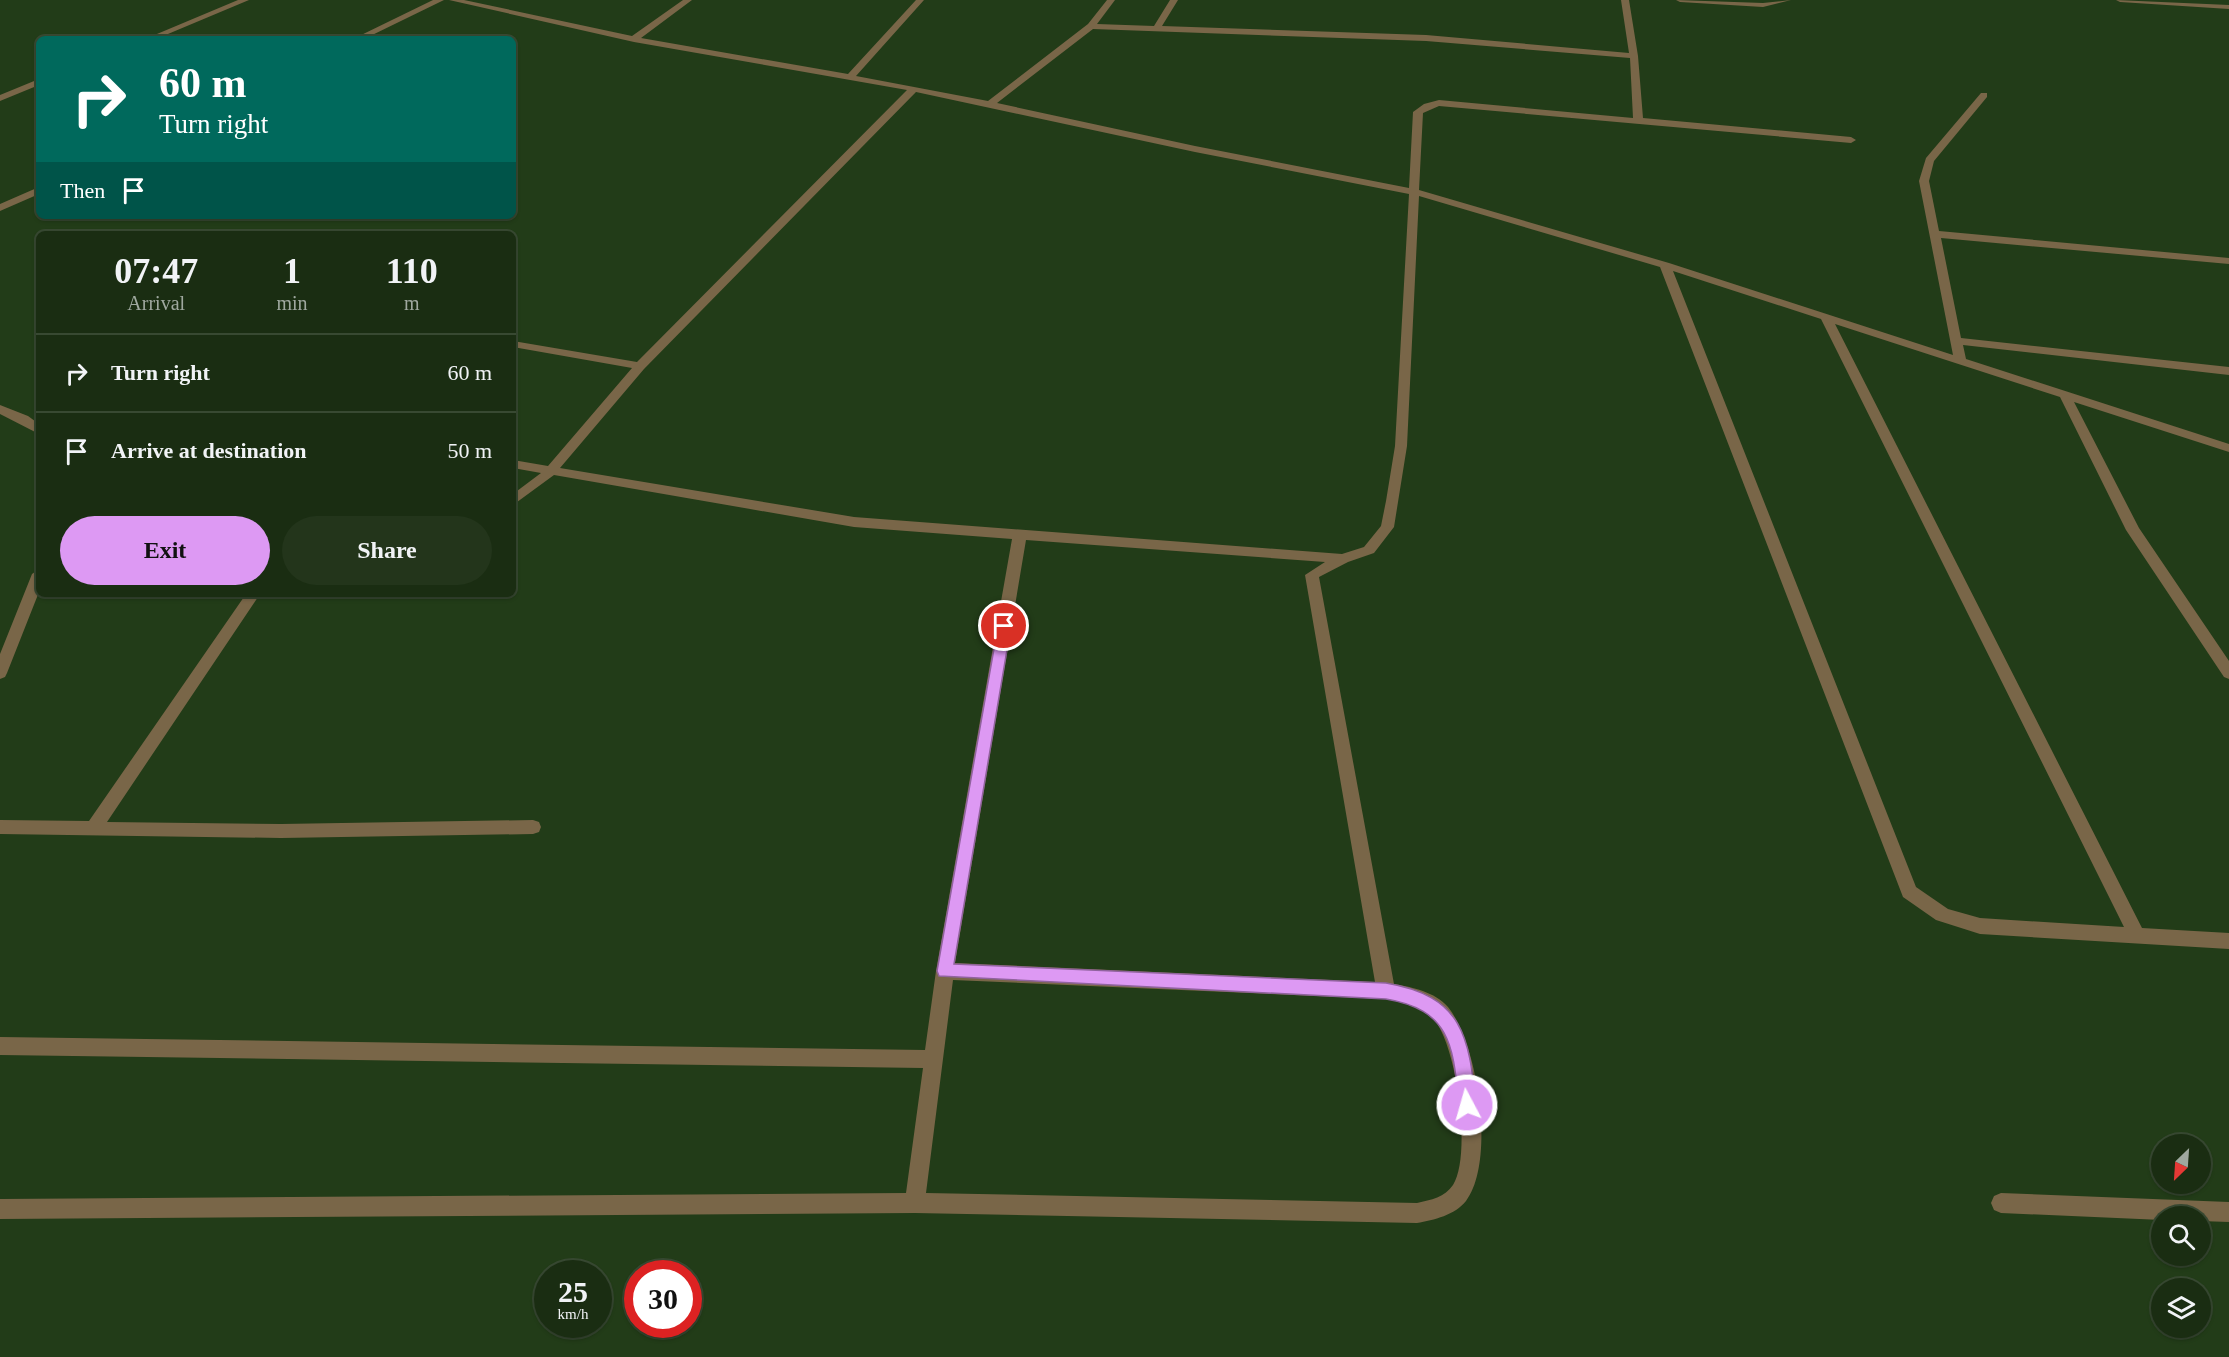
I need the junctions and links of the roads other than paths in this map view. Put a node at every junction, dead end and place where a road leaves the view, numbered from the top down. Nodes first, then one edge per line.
1 (245, 0) edge
2 (440, 0) edge
3 (453, 0) edge
4 (688, 0) edge
5 (920, 0) edge
6 (1111, 0) edge
7 (1174, 0) edge
8 (1625, 0) edge
9 (1680, 0) edge
10 (1787, 0) edge
11 (2120, 0) edge
12 (2229, 7) edge
13 (1091, 26) junction
14 (1155, 30) junction
15 (155, 36) edge
16 (363, 36) edge
17 (634, 39) junction
18 (1634, 56) junction
19 (849, 78) junction
20 (36, 83) edge
21 (913, 89) junction
22 (1984, 95) dead end
23 (0, 98) edge
24 (989, 105) junction
25 (1638, 119) junction
26 (1851, 140) dead end
27 (36, 191) edge
28 (1415, 192) junction
29 (0, 208) edge
30 (1934, 234) junction
31 (2229, 261) edge
32 (1665, 265) junction
33 (1825, 316) junction
34 (1956, 341) junction
35 (516, 345) edge
36 (1960, 360) junction
37 (640, 366) junction
38 (2229, 371) edge
39 (2064, 394) junction
40 (0, 408) edge
41 (36, 428) edge
42 (2229, 448) edge
43 (516, 465) edge
44 (551, 471) junction
45 (516, 499) edge
46 (1020, 533) junction
47 (1343, 559) junction
48 (36, 582) edge
49 (252, 597) edge
50 (2229, 673) edge
51 (0, 674) edge
52 (0, 827) edge
53 (533, 827) dead end
54 (94, 828) junction
55 (2137, 935) junction
56 (2229, 941) edge
57 (945, 971) junction
58 (1386, 991) junction
59 (0, 1046) edge
60 (933, 1059) junction
61 (915, 1203) junction
62 (2001, 1203) dead end
63 (0, 1209) edge
64 (2229, 1212) edge

1 - 15 street
2 - 16 street
3 - 17 street
4 - 17 street
5 - 19 street
6 - 13 street
7 - 14 street
8 - 18 street
9 - 10 street
11 - 12 street
13 - 14 street
13 - 24 street
14 - 18 street
17 - 19 street
18 - 25 street
19 - 21 street
20 - 23 street
21 - 24 street
21 - 37 street
22 - 30 street
24 - 28 street
25 - 26 street
25 - 28 street
27 - 29 street
28 - 32 street
28 - 47 street
30 - 31 street
30 - 34 street
32 - 33 street
32 - 55 street
33 - 36 street
33 - 55 street
34 - 36 street
34 - 38 street
35 - 37 street
36 - 39 street
37 - 44 street
39 - 42 street
39 - 50 street
40 - 41 street
43 - 44 street
44 - 45 street
44 - 46 street
46 - 47 street
46 - 57 street
47 - 58 street
48 - 51 street
49 - 54 street
52 - 54 street
53 - 54 street
55 - 56 street
57 - 58 street
57 - 60 street
58 - 61 street
59 - 60 street
60 - 61 street
61 - 63 street
62 - 64 street

